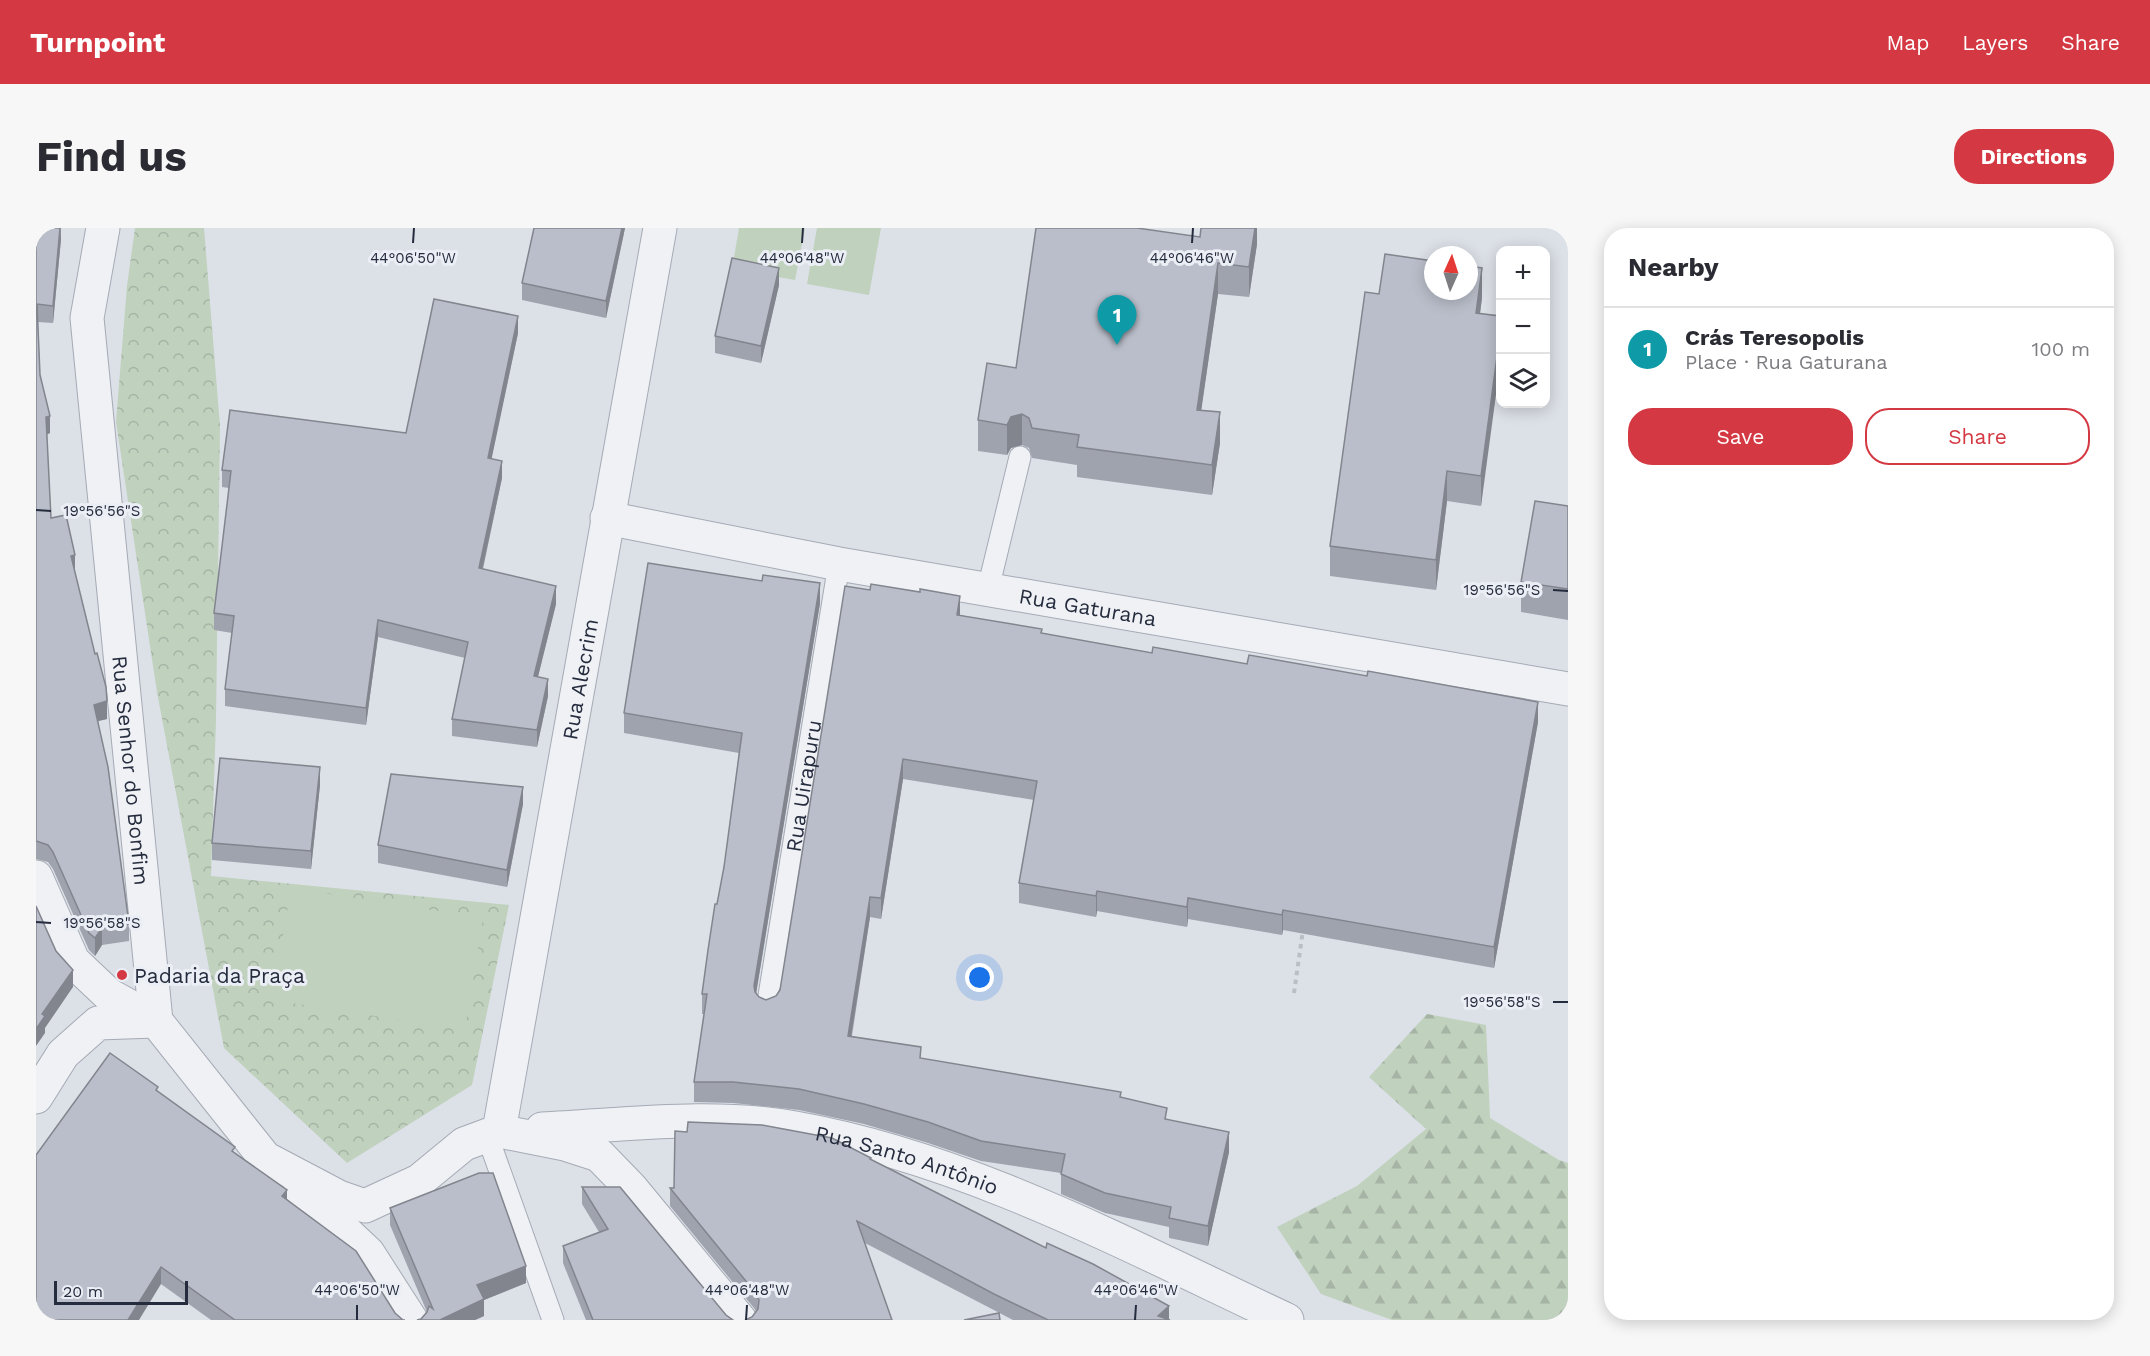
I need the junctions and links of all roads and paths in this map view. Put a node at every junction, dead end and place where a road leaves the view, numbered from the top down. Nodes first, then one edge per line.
1 (103, 228) edge
2 (660, 228) edge
3 (1020, 457) dead end
4 (607, 518) junction
5 (839, 564) junction
6 (988, 589) junction
7 (1568, 689) edge
8 (36, 877) edge
9 (1305, 922) edge
10 (1294, 993) dead end
11 (767, 1008) edge
12 (156, 1022) junction
13 (36, 1097) edge
14 (493, 1133) junction
15 (266, 1158) junction
16 (411, 1320) edge
17 (553, 1320) edge
18 (740, 1320) edge
19 (1287, 1320) edge

1 - 12 street, Rua Senhor do Bonfim
2 - 4 street, Rua Alecrim
3 - 6 lane
4 - 5 street, Rua Gaturana
4 - 14 street, Rua Alecrim
5 - 6 street, Rua Gaturana
5 - 11 lane, Rua Uirapuru
6 - 7 street, Rua Gaturana
8 - 12 street
9 - 10 path
12 - 13 street
12 - 15 street
14 - 15 street
14 - 17 lane
14 - 18 street
14 - 19 street, Rua Santo Antônio
15 - 16 street

